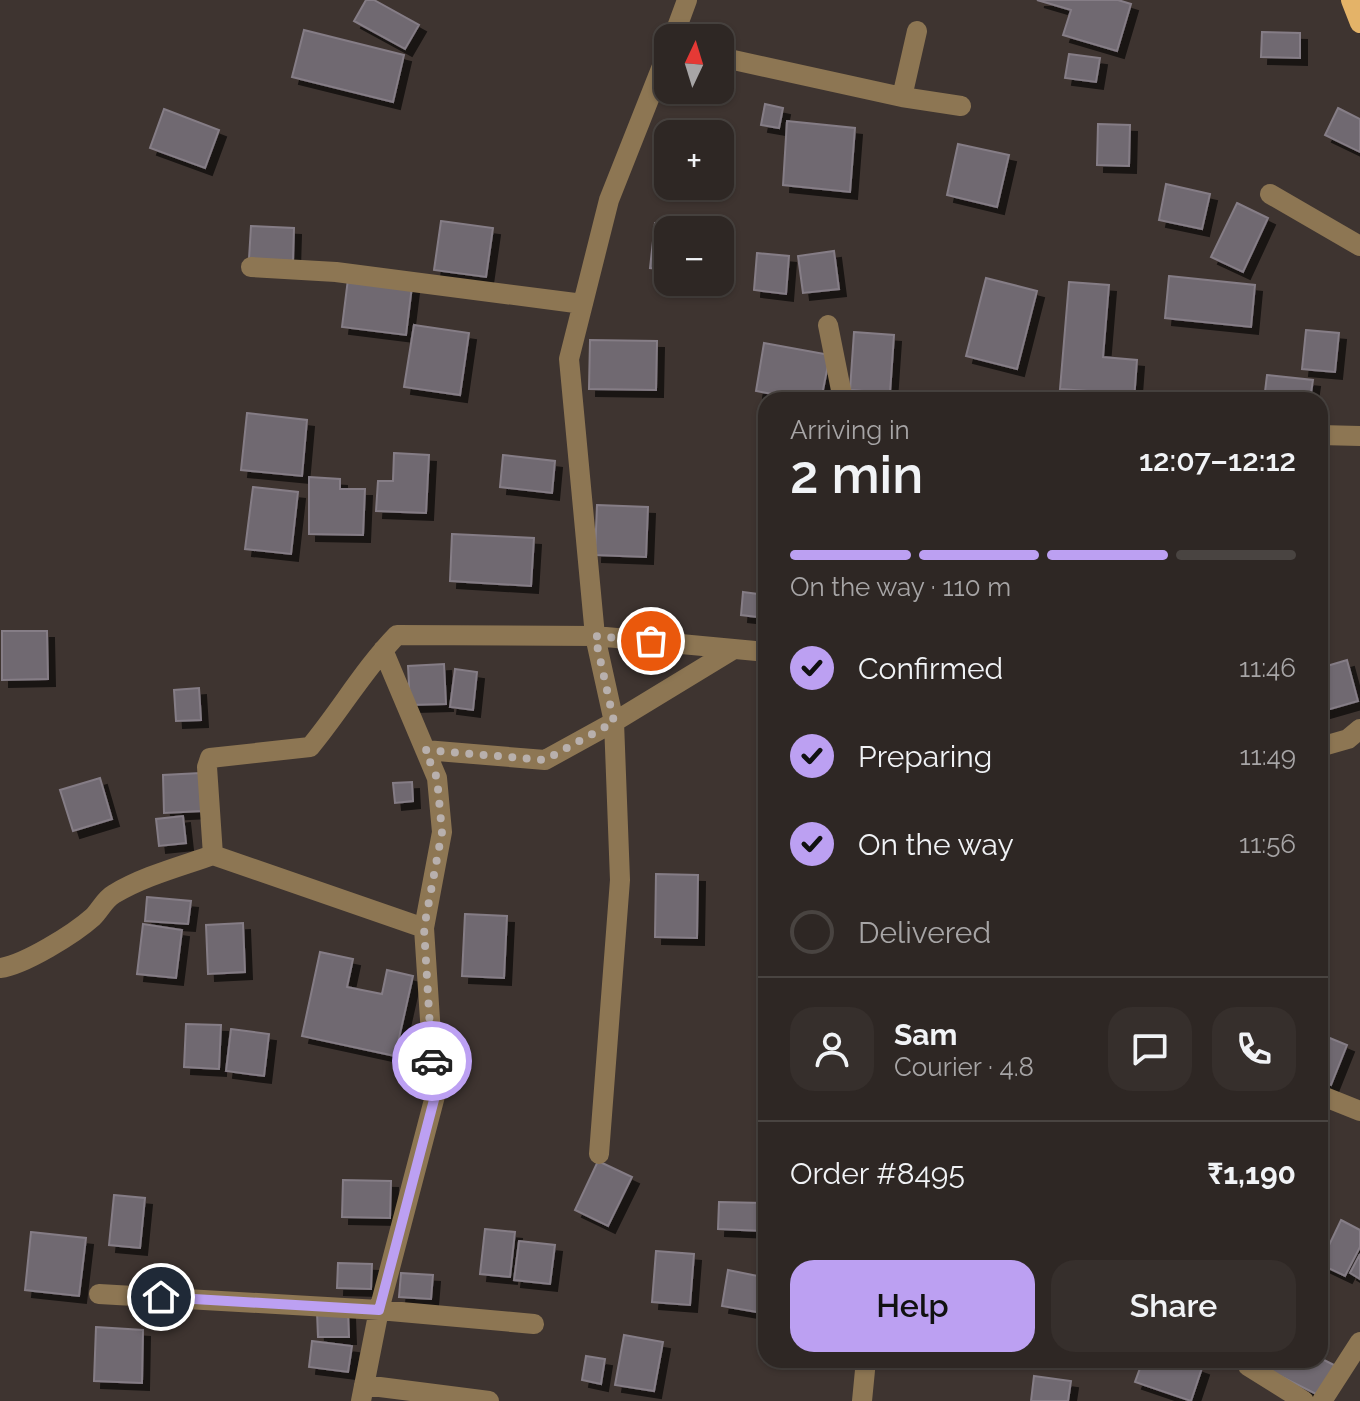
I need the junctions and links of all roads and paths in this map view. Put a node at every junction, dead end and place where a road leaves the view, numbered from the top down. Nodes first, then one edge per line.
1 (687, 0) edge
2 (1351, 0) edge
3 (1360, 23) edge
4 (678, 24) edge
5 (917, 31) dead end
6 (734, 60) edge
7 (654, 86) edge
8 (902, 97) junction
9 (961, 106) dead end
10 (1270, 194) dead end
11 (1360, 246) edge
12 (251, 267) dead end
13 (583, 304) junction
14 (828, 325) dead end
15 (841, 392) edge
16 (1328, 435) edge
17 (1360, 436) edge
18 (595, 636) junction
19 (734, 649) junction
20 (383, 650) junction
21 (758, 651) edge
22 (614, 722) junction
23 (1360, 729) edge
24 (1328, 745) edge
25 (425, 750) junction
26 (213, 855) junction
27 (424, 928) junction
28 (0, 968) edge
29 (1328, 1098) edge
30 (1360, 1111) edge
31 (599, 1154) dead end
32 (99, 1294) dead end
33 (379, 1310) junction
34 (534, 1324) dead end
35 (1360, 1342) edge
36 (865, 1368) edge
37 (1251, 1368) edge
38 (362, 1393) edge
39 (489, 1401) edge
40 (862, 1401) edge
41 (1304, 1401) edge
42 (1322, 1401) edge

1 - 4 street
2 - 3 main road
5 - 8 street
6 - 8 street
7 - 13 street
8 - 9 street
10 - 11 street
12 - 13 street
13 - 18 street
14 - 15 street
16 - 17 street
18 - 19 street
18 - 20 street
18 - 22 street
19 - 21 street
19 - 22 street
20 - 25 street
20 - 26 street
22 - 25 street
22 - 31 street
23 - 24 street
25 - 27 street
26 - 27 street
26 - 28 street
27 - 33 street
29 - 30 street
32 - 33 street
33 - 34 street
33 - 38 street
35 - 42 street
36 - 40 street
37 - 41 street
38 - 39 street

